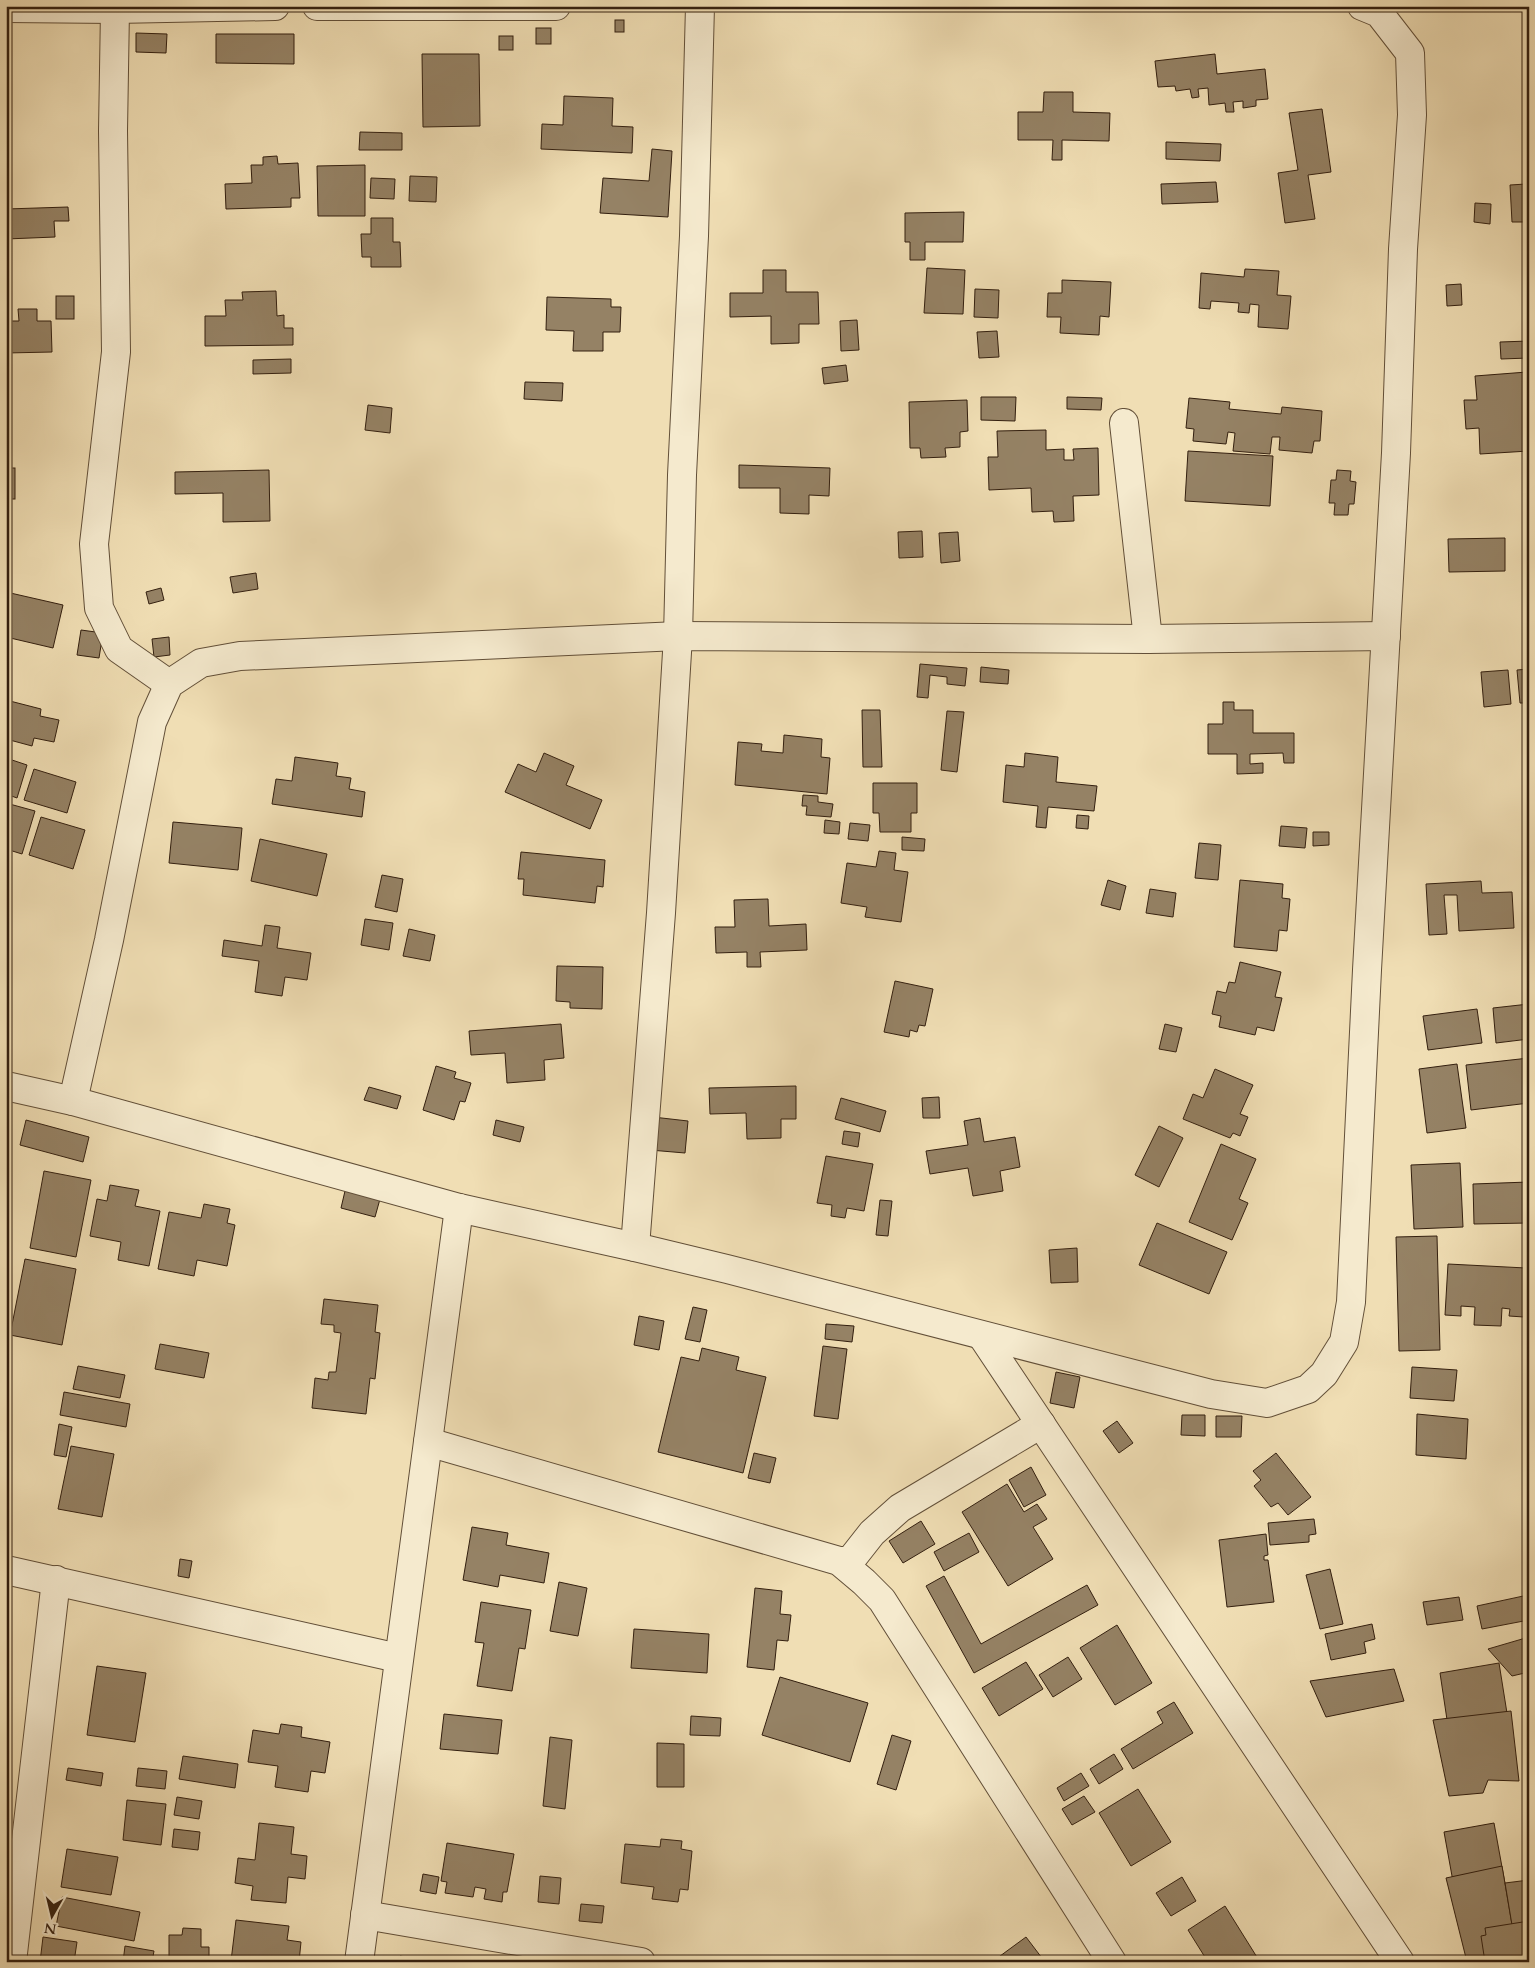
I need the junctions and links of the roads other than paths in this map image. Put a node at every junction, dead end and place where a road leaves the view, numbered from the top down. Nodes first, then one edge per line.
1 (275, 6) edge
2 (317, 6) edge
3 (427, 6) edge
4 (556, 6) edge
5 (700, 6) edge
6 (1362, 6) edge
7 (6, 8) edge
8 (114, 9) junction
9 (1124, 423) dead end
10 (678, 636) junction
11 (1386, 636) junction
12 (1148, 640) junction
13 (168, 684) junction
14 (6, 1086) edge
15 (73, 1100) junction
16 (459, 1208) junction
17 (635, 1247) junction
18 (982, 1336) junction
19 (1041, 1424) junction
20 (428, 1442) junction
21 (839, 1561) junction
22 (6, 1570) edge
23 (56, 1580) junction
24 (398, 1658) junction
25 (365, 1915) junction
26 (12, 1962) edge
27 (359, 1962) edge
28 (641, 1962) edge
29 (1112, 1962) edge
30 (1400, 1962) edge

1 - 8 street
2 - 3 street
3 - 4 street
5 - 10 street
6 - 11 street
7 - 8 street
8 - 13 street
9 - 12 street
10 - 12 street
10 - 13 street
10 - 17 street
11 - 12 street
11 - 18 street
13 - 15 street
14 - 15 street
15 - 16 street
16 - 17 street
16 - 20 street
17 - 18 street
18 - 19 street
19 - 21 street
19 - 30 street
20 - 21 street
20 - 24 street
21 - 29 street
22 - 23 street
23 - 24 street
23 - 26 street
24 - 25 street
25 - 27 street
25 - 28 street

